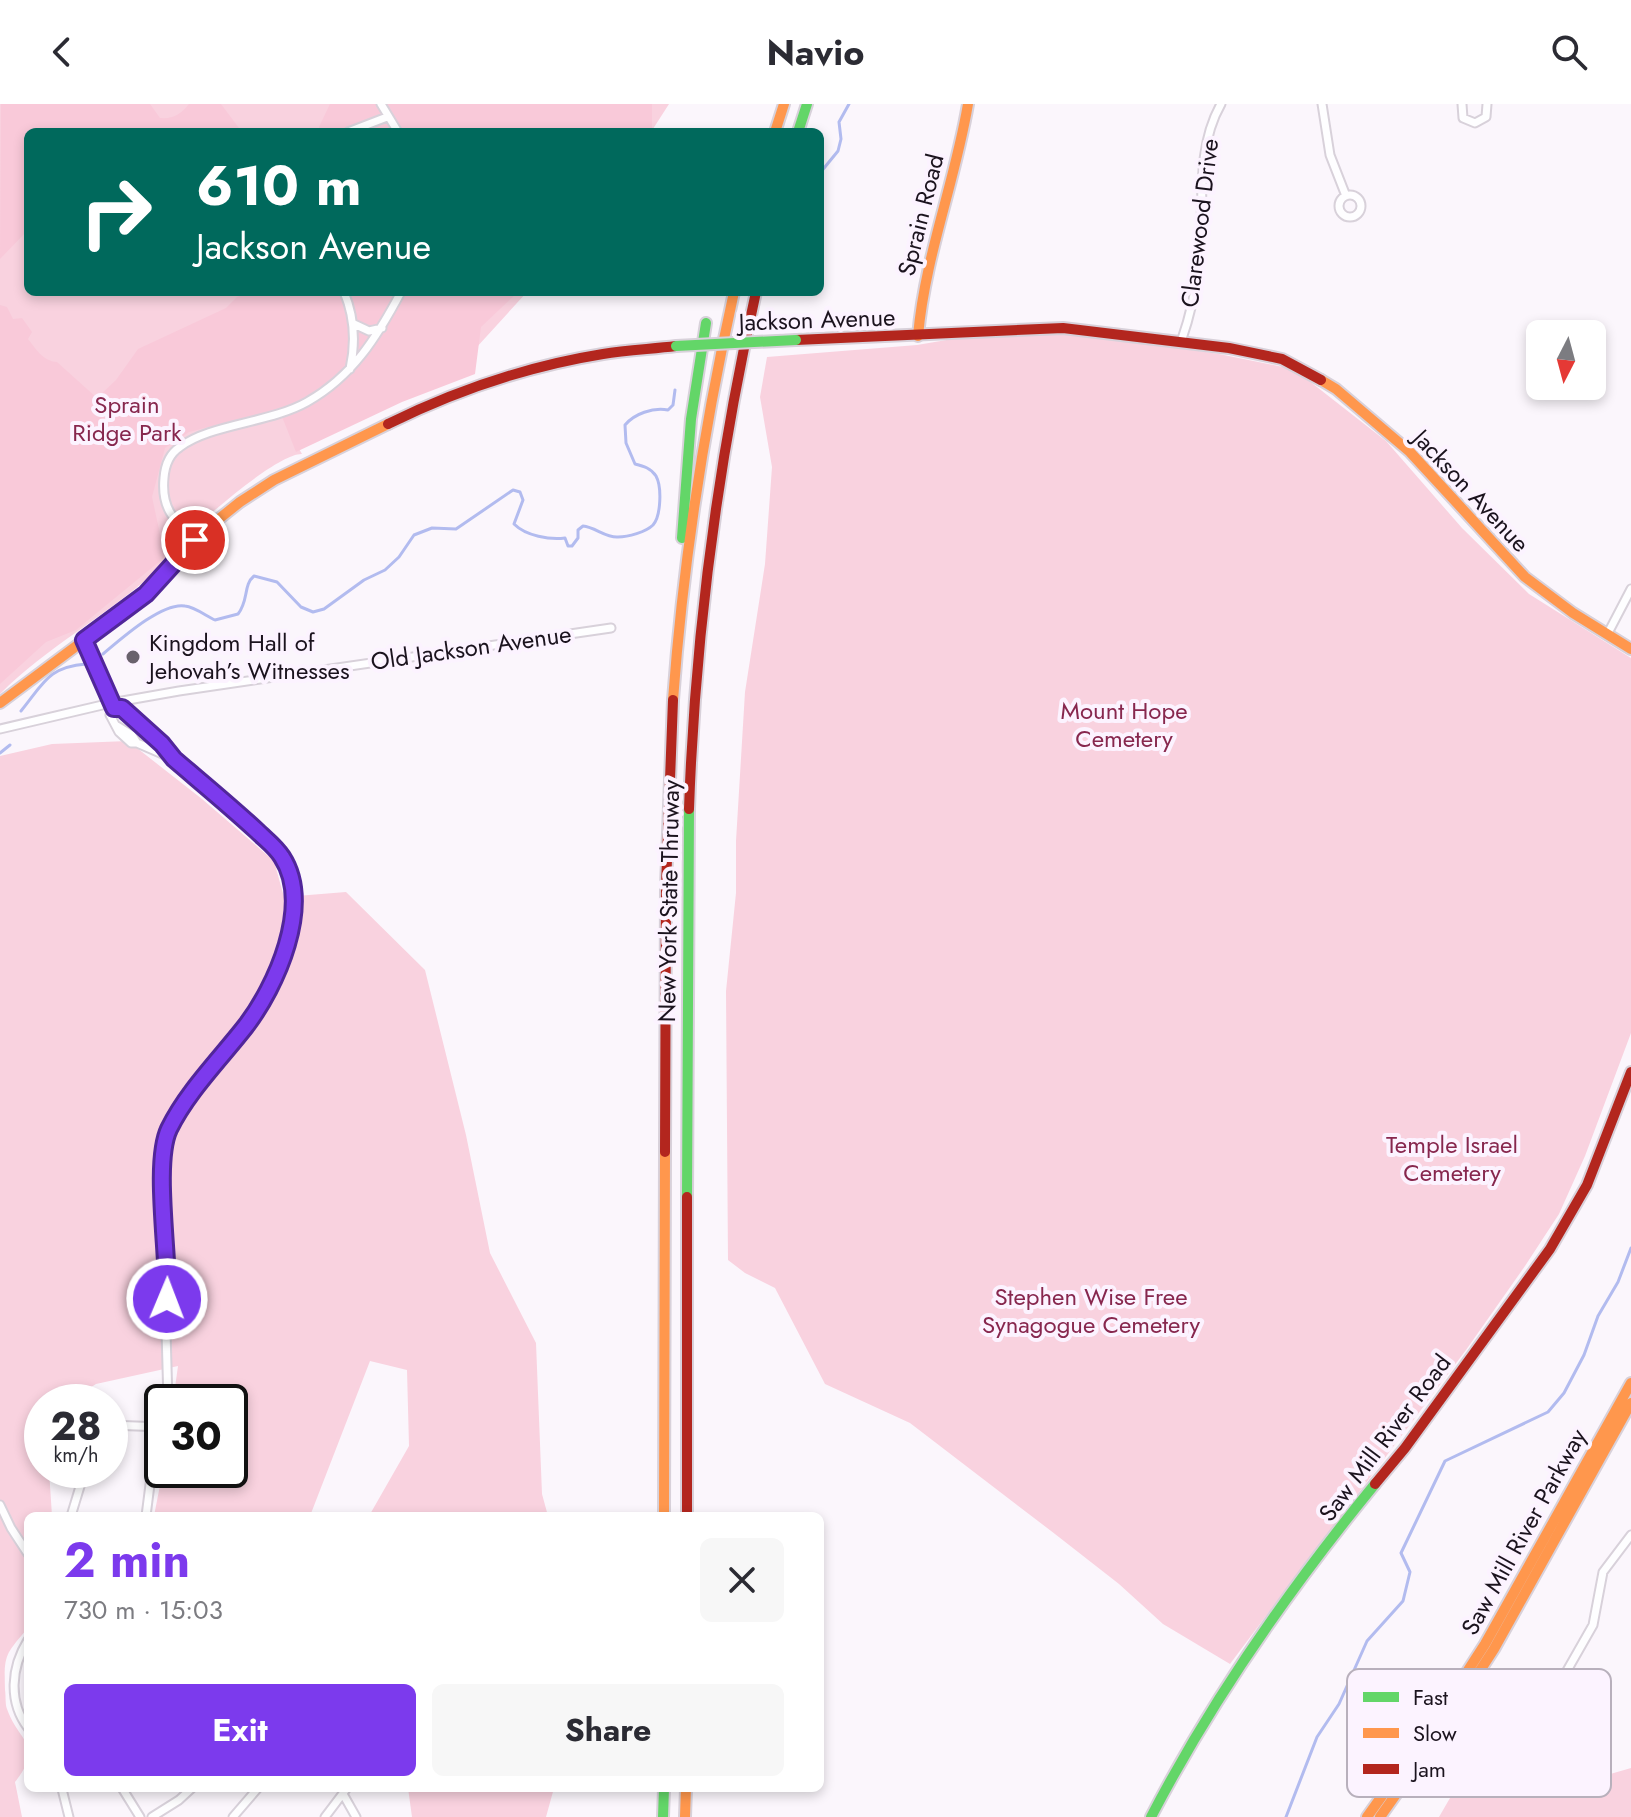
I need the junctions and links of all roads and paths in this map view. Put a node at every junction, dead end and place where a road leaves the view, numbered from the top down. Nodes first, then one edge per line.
1 (381, 104) edge
2 (784, 104) edge
3 (807, 104) edge
4 (968, 104) edge
5 (1221, 104) edge
6 (1322, 104) edge
7 (1462, 104) edge
8 (1487, 104) edge
9 (387, 117) junction
10 (358, 128) edge
11 (395, 128) edge
12 (776, 128) edge
13 (799, 128) edge
14 (1346, 196) dead end
15 (345, 296) edge
16 (399, 296) edge
17 (733, 296) edge
18 (755, 296) edge
19 (706, 323) dead end
20 (354, 324) junction
21 (382, 328) junction
22 (918, 336) junction
23 (1181, 342) junction
24 (350, 371) junction
25 (195, 540) junction
26 (1631, 589) edge
27 (680, 617) junction
28 (611, 628) dead end
29 (1607, 635) junction
30 (84, 640) junction
31 (1631, 649) edge
32 (0, 703) edge
33 (113, 705) junction
34 (132, 718) junction
35 (120, 727) junction
36 (0, 729) edge
37 (146, 731) junction
38 (137, 743) junction
39 (174, 759) junction
40 (1631, 1072) edge
41 (1631, 1383) edge
42 (167, 1384) edge
43 (1631, 1403) edge
44 (80, 1488) edge
45 (150, 1488) edge
46 (0, 1505) edge
47 (72, 1512) edge
48 (147, 1512) edge
49 (664, 1512) edge
50 (687, 1512) edge
51 (1631, 1535) edge
52 (24, 1548) edge
53 (24, 1647) edge
54 (20, 1654) junction
55 (24, 1657) edge
56 (1469, 1669) edge
57 (1480, 1669) edge
58 (1568, 1669) edge
59 (24, 1719) edge
60 (63, 1792) edge
61 (124, 1792) edge
62 (188, 1792) edge
63 (255, 1792) edge
64 (344, 1792) edge
65 (345, 1792) edge
66 (664, 1792) edge
67 (686, 1792) edge
68 (1381, 1797) edge
69 (1394, 1797) edge
70 (69, 1817) edge
71 (140, 1817) edge
72 (152, 1817) edge
73 (233, 1817) edge
74 (325, 1817) edge
75 (356, 1817) edge
76 (663, 1817) edge
77 (685, 1817) edge
78 (1151, 1817) edge
79 (1367, 1817) edge
80 (1380, 1817) edge

1 - 9 street
2 - 12 main road
3 - 13 main road
4 - 22 main road, Sprain Road
5 - 23 street, Clarewood Drive
6 - 14 street
7 - 8 street
9 - 10 street
9 - 11 street
15 - 20 street
16 - 21 street
17 - 27 main road, New York State Thruway
18 - 50 main road, New York State Thruway
19 - 27 main road
20 - 21 street
20 - 24 street
21 - 24 street
22 - 23 main road, Jackson Avenue
22 - 25 main road, Jackson Avenue, bridge
23 - 29 main road, Jackson Avenue
24 - 25 street
25 - 30 main road, Jackson Avenue
26 - 29 street
27 - 49 main road, New York State Thruway
28 - 33 street, Old Jackson Avenue
29 - 31 main road, Jackson Avenue
30 - 32 main road, Jackson Avenue
30 - 33 street
33 - 34 street
33 - 35 street
33 - 36 street, Old Jackson Avenue
34 - 35 street
34 - 37 street
35 - 38 street
37 - 38 street
37 - 39 street
38 - 39 street
39 - 42 street
40 - 78 main road, Saw Mill River Road
41 - 56 main road, Saw Mill River Parkway
43 - 57 main road, Saw Mill River Parkway
44 - 47 street
45 - 48 street
46 - 52 street
51 - 58 street
53 - 54 street
54 - 55 street
54 - 59 street
60 - 70 street
61 - 71 street
62 - 72 street
63 - 73 street
64 - 74 street
65 - 75 street
66 - 76 main road
67 - 77 main road
68 - 79 main road, Saw Mill River Parkway
69 - 80 main road, Saw Mill River Parkway

